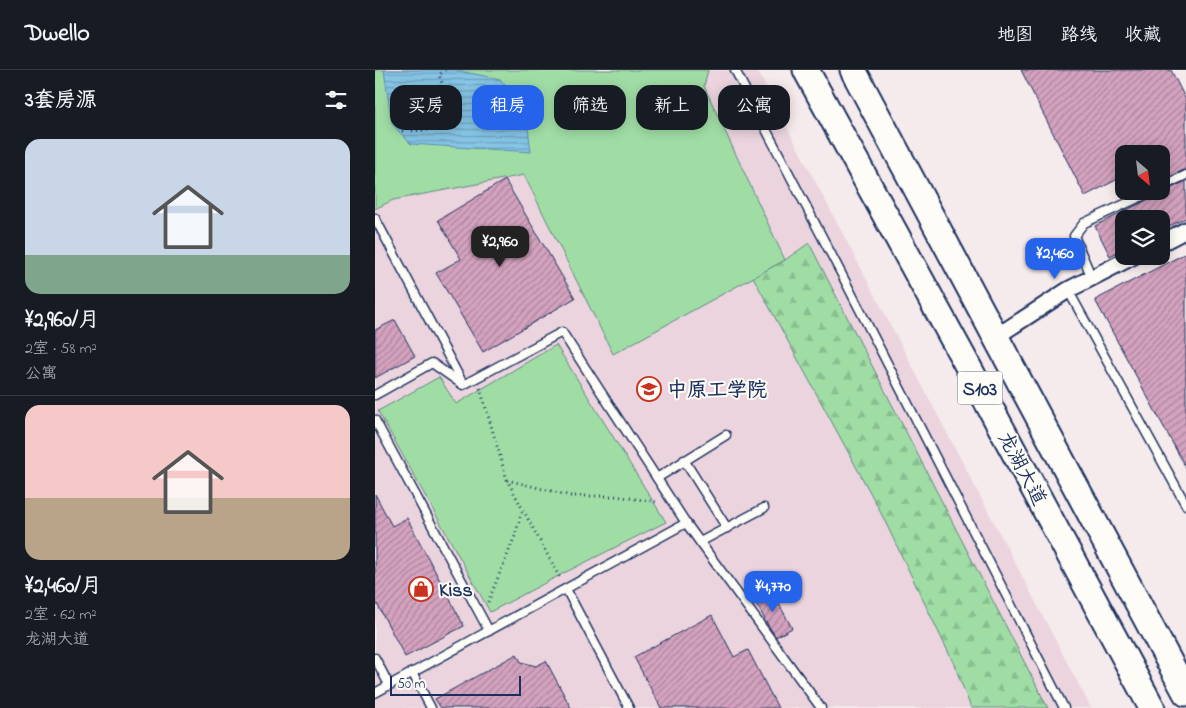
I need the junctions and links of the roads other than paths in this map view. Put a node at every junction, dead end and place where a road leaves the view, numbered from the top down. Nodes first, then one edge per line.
1 (735, 70) edge
2 (805, 70) edge
3 (853, 70) edge
4 (1186, 175) edge
5 (1170, 183) edge
6 (1134, 200) edge
7 (375, 218) edge
8 (1186, 230) edge
9 (1170, 238) edge
10 (1117, 265) edge
11 (1092, 278) junction
12 (1068, 290) junction
13 (995, 338) junction
14 (463, 385) junction
15 (375, 395) edge
16 (375, 420) edge
17 (727, 435) dead end
18 (684, 460) junction
19 (657, 478) junction
20 (1186, 505) edge
21 (764, 508) dead end
22 (686, 523) junction
23 (727, 528) junction
24 (700, 542) junction
25 (566, 589) junction
26 (489, 631) junction
27 (375, 658) edge
28 (412, 672) junction
29 (389, 685) junction
30 (375, 693) edge
31 (1186, 693) edge
32 (431, 708) edge
33 (629, 708) edge
34 (821, 708) edge
35 (1064, 708) edge
36 (1152, 708) edge

1 - 35 lane
2 - 36 highway, 龙湖大道 / S103
3 - 13 highway, 龙湖大道 / S103
4 - 5 lane
6 - 11 lane
7 - 14 lane
8 - 9 street
10 - 11 street
11 - 12 street
12 - 13 street
12 - 20 lane
13 - 31 highway, 龙湖大道 / S103
14 - 15 lane
14 - 19 lane
16 - 26 lane
17 - 18 lane
18 - 19 lane
18 - 23 lane
19 - 22 lane
21 - 23 lane
22 - 24 lane
22 - 25 lane
23 - 24 lane
24 - 34 lane
25 - 26 lane
25 - 33 lane
26 - 28 lane
27 - 29 lane
28 - 29 lane
28 - 32 lane
29 - 30 lane

